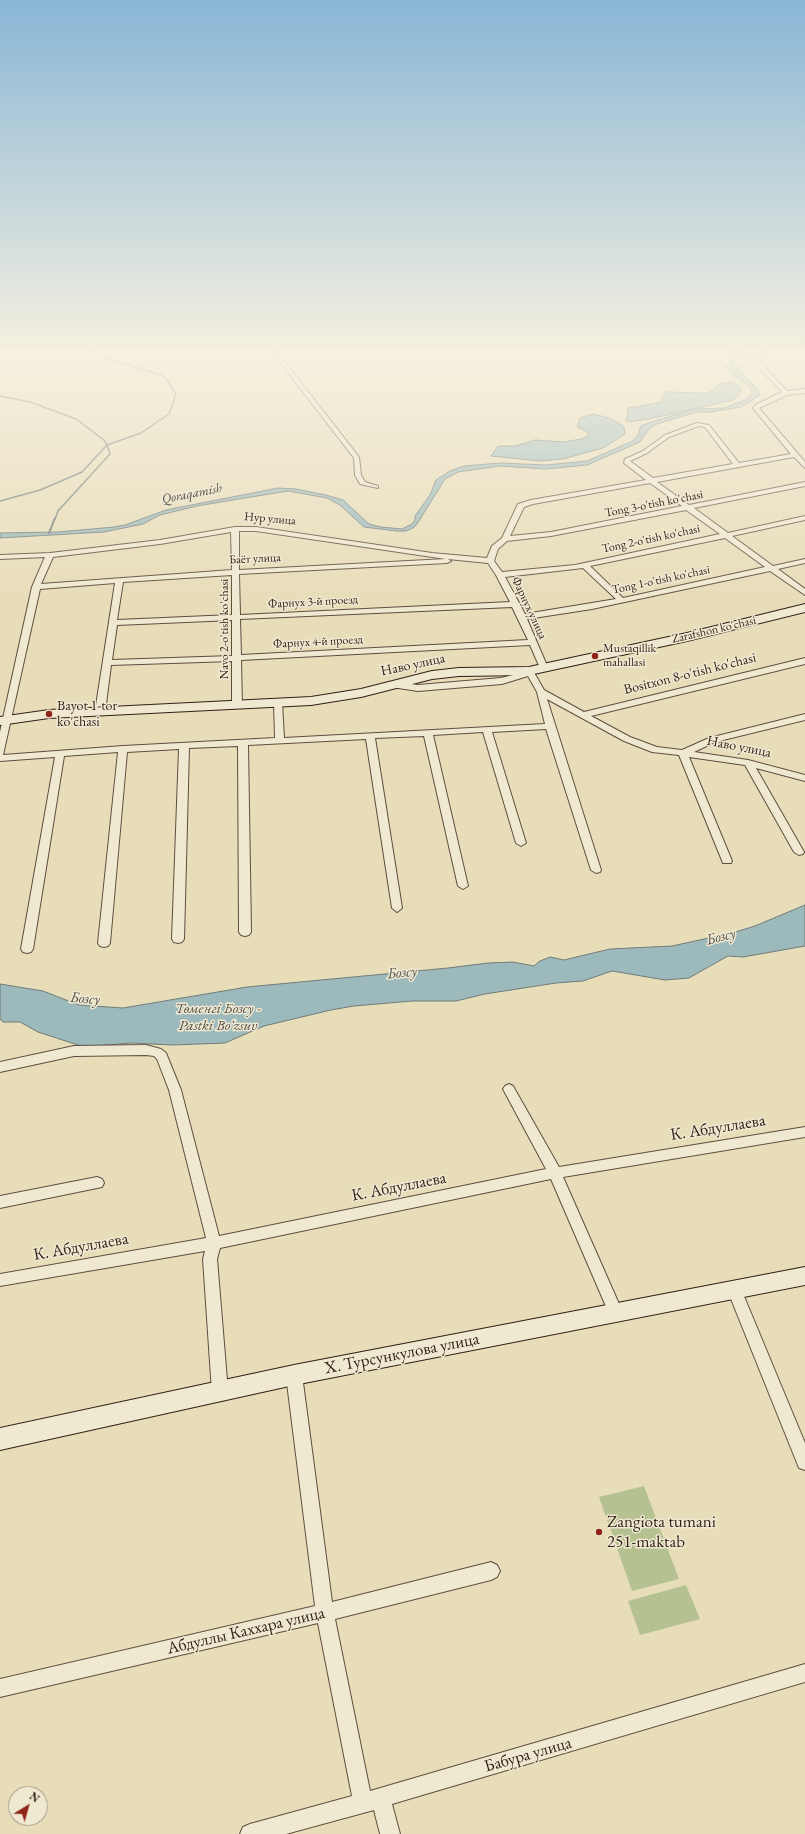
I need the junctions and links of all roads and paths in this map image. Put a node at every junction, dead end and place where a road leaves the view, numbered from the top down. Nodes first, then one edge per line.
1 (338, 434) edge
2 (673, 434) edge
3 (713, 434) edge
4 (778, 434) edge
5 (796, 455) junction
6 (737, 465) junction
7 (805, 466) edge
8 (653, 480) junction
9 (805, 484) edge
10 (376, 487) dead end
11 (691, 508) junction
12 (805, 518) edge
13 (235, 529) junction
14 (726, 534) junction
15 (505, 538) junction
16 (50, 554) junction
17 (0, 557) edge
18 (475, 560) junction
19 (490, 561) junction
20 (805, 561) edge
21 (584, 565) junction
22 (771, 568) junction
23 (237, 572) junction
24 (500, 575) junction
25 (118, 580) junction
26 (36, 587) junction
27 (805, 593) edge
28 (622, 601) junction
29 (515, 604) junction
30 (805, 608) edge
31 (522, 617) junction
32 (237, 618) junction
33 (112, 624) junction
34 (531, 642) junction
35 (236, 658) junction
36 (805, 661) edge
37 (106, 663) junction
38 (544, 668) junction
39 (529, 672) junction
40 (541, 692) junction
41 (278, 703) junction
42 (237, 706) junction
43 (100, 712) junction
44 (582, 715) junction
45 (805, 717) edge
46 (4, 720) edge
47 (550, 726) junction
48 (487, 729) junction
49 (428, 732) junction
50 (370, 735) junction
51 (280, 741) junction
52 (243, 743) junction
53 (184, 747) junction
54 (123, 749) junction
55 (0, 753) edge
56 (682, 753) junction
57 (60, 754) junction
58 (0, 758) edge
59 (748, 763) junction
60 (805, 778) edge
61 (520, 843) dead end
62 (799, 852) dead end
63 (726, 861) dead end
64 (596, 870) dead end
65 (463, 886) dead end
66 (397, 908) dead end
67 (245, 932) dead end
68 (178, 939) dead end
69 (104, 943) dead end
70 (28, 949) dead end
71 (0, 1067) edge
72 (509, 1089) dead end
73 (805, 1132) edge
74 (555, 1173) junction
75 (97, 1183) dead end
76 (0, 1202) edge
77 (214, 1242) junction
78 (805, 1276) edge
79 (0, 1280) edge
80 (734, 1289) junction
81 (616, 1313) junction
82 (294, 1375) junction
83 (220, 1392) junction
84 (0, 1440) edge
85 (805, 1462) edge
86 (491, 1571) dead end
87 (325, 1613) junction
88 (805, 1674) edge
89 (0, 1688) edge
90 (372, 1801) junction
91 (250, 1834) edge
92 (390, 1834) edge

1 - 10 street
2 - 8 street
3 - 6 street
4 - 5 street
5 - 6 street
5 - 7 street
6 - 8 street
8 - 11 street
8 - 15 street
9 - 11 street, Tong 3-o'tish ko'chasi
11 - 14 street
11 - 15 street, Tong 3-o'tish ko'chasi
12 - 14 street, Tong 2-o'tish ko'chasi
13 - 16 street, Нур улица
13 - 18 street, Нур улица
13 - 23 street, Navo 2-o'tish ko'chasi
14 - 21 street, Tong 2-o'tish ko'chasi
14 - 22 street
15 - 19 street
16 - 17 street, Нур улица
16 - 26 street
18 - 19 street, Нур улица
18 - 23 street, Баёт улица
19 - 24 street, Фарнух улица
20 - 22 street, Tong 1-o'tish ko'chasi
21 - 24 street, Tong 2-o'tish ko'chasi
21 - 28 street
22 - 27 street
22 - 28 street, Tong 1-o'tish ko'chasi
23 - 25 street, Баёт улица
23 - 32 street, Navo 2-o'tish ko'chasi
24 - 29 street, Фарнух улица
25 - 26 street, Баёт улица
25 - 33 street
26 - 46 street
28 - 31 street, Tong 1-o'tish ko'chasi
29 - 31 street, Фарнух улица
29 - 32 street, Фарнух 3-й проезд
30 - 38 street, Zarafshon ko'chasi
31 - 34 street, Фарнух улица
32 - 33 street, Фарнух 3-й проезд
32 - 35 street, Navo 2-o'tish ko'chasi
33 - 37 street
34 - 35 street, Фарнух 4-й проезд
34 - 38 street, Фарнух улица
35 - 37 street, Фарнух 4-й проезд
35 - 42 street, Navo 2-o'tish ko'chasi
36 - 44 street, Bositxon 8-o'tish ko'chasi
37 - 43 street
38 - 39 street, Zarafshon ko'chasi
39 - 40 street
39 - 41 street, Наво улица
40 - 44 street, Наво улица
40 - 47 street
41 - 42 street, Наво улица
41 - 51 street
42 - 43 street, Наво улица
43 - 46 street, Наво улица
44 - 56 street, Наво улица
45 - 56 street
46 - 55 street
47 - 48 street
47 - 64 street
48 - 49 street
48 - 61 street
49 - 50 street
49 - 65 street
50 - 51 street
50 - 66 street
51 - 52 street
52 - 53 street
52 - 67 street
53 - 54 street
53 - 68 street
54 - 57 street
54 - 69 street
56 - 59 street, Наво улица
56 - 63 street
57 - 58 street
57 - 70 street
59 - 60 street, Наво улица
59 - 62 street
71 - 77 street
72 - 74 street
73 - 74 street, К. Абдуллаева
74 - 77 street, К. Абдуллаева
74 - 81 street
75 - 76 street
77 - 79 street, К. Абдуллаева
77 - 83 street
78 - 80 street, Х. Турсункулова улица
80 - 81 street, Х. Турсункулова улица
80 - 85 street
81 - 82 street, Х. Турсункулова улица
82 - 83 street, Х. Турсункулова улица
82 - 87 street
83 - 84 street, Х. Турсункулова улица
86 - 87 street, Абдуллы Каххара улица
87 - 89 street, Абдуллы Каххара улица
87 - 90 street
88 - 90 street, Бабура улица
90 - 91 street, Бабура улица
90 - 92 street

